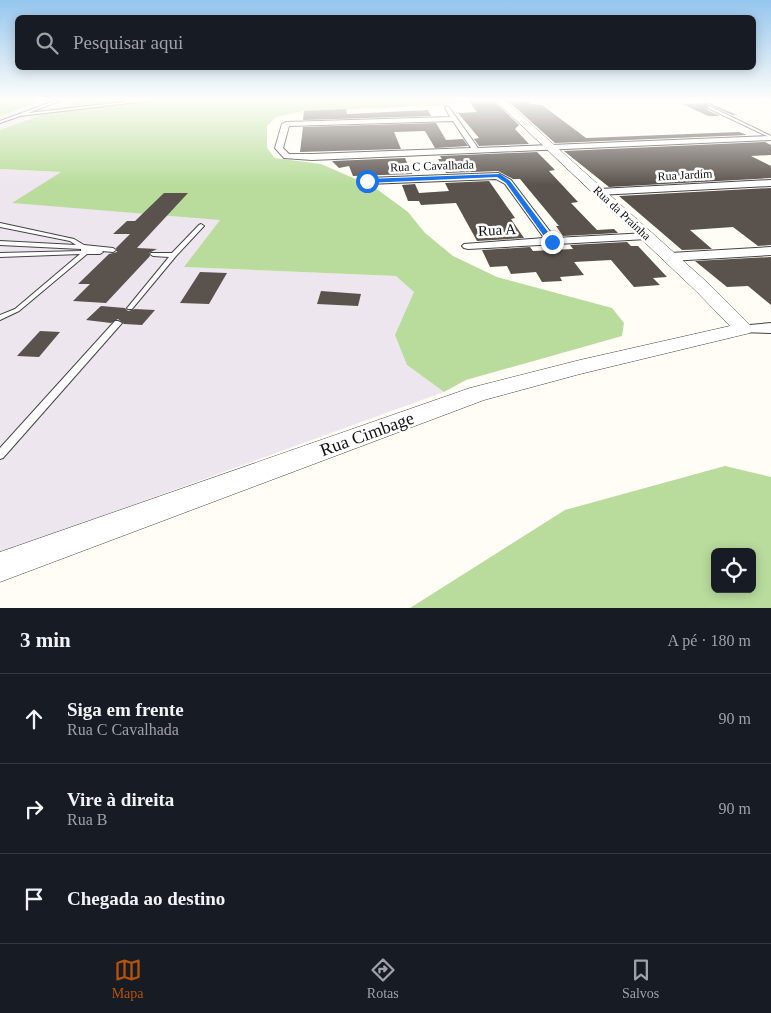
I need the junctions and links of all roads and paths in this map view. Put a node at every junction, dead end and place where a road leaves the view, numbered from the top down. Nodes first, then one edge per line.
1 (285, 128) edge
2 (462, 128) edge
3 (531, 128) edge
4 (753, 128) edge
5 (771, 137) edge
6 (552, 147) junction
7 (476, 150) junction
8 (367, 181) dead end
9 (771, 183) edge
10 (599, 192) junction
11 (0, 225) edge
12 (201, 226) dead end
13 (647, 236) junction
14 (552, 242) junction
15 (0, 243) edge
16 (468, 246) dead end
17 (84, 250) junction
18 (771, 251) edge
19 (153, 254) dead end
20 (0, 255) edge
21 (174, 255) junction
22 (670, 257) junction
23 (130, 308) dead end
24 (0, 318) edge
25 (118, 323) dead end
26 (771, 328) edge
27 (743, 329) junction
28 (0, 455) edge
29 (0, 567) edge

1 - 7 street
2 - 7 street
3 - 6 street, Rua da Prainha
4 - 5 lane
5 - 6 street
6 - 7 street
6 - 10 street, Rua da Prainha
8 - 14 street, Rua C Cavalhada
9 - 10 street, Rua Jardim
10 - 13 street, Rua da Prainha
11 - 17 lane
12 - 21 lane
13 - 14 street, Rua A
13 - 22 street, Rua da Prainha
14 - 16 street, Rua A
15 - 17 lane
17 - 20 lane
17 - 24 lane
18 - 22 street
19 - 21 lane
21 - 23 lane
22 - 27 street, Rua da Prainha
25 - 28 lane
26 - 27 street
27 - 29 street, Rua Cimbage

